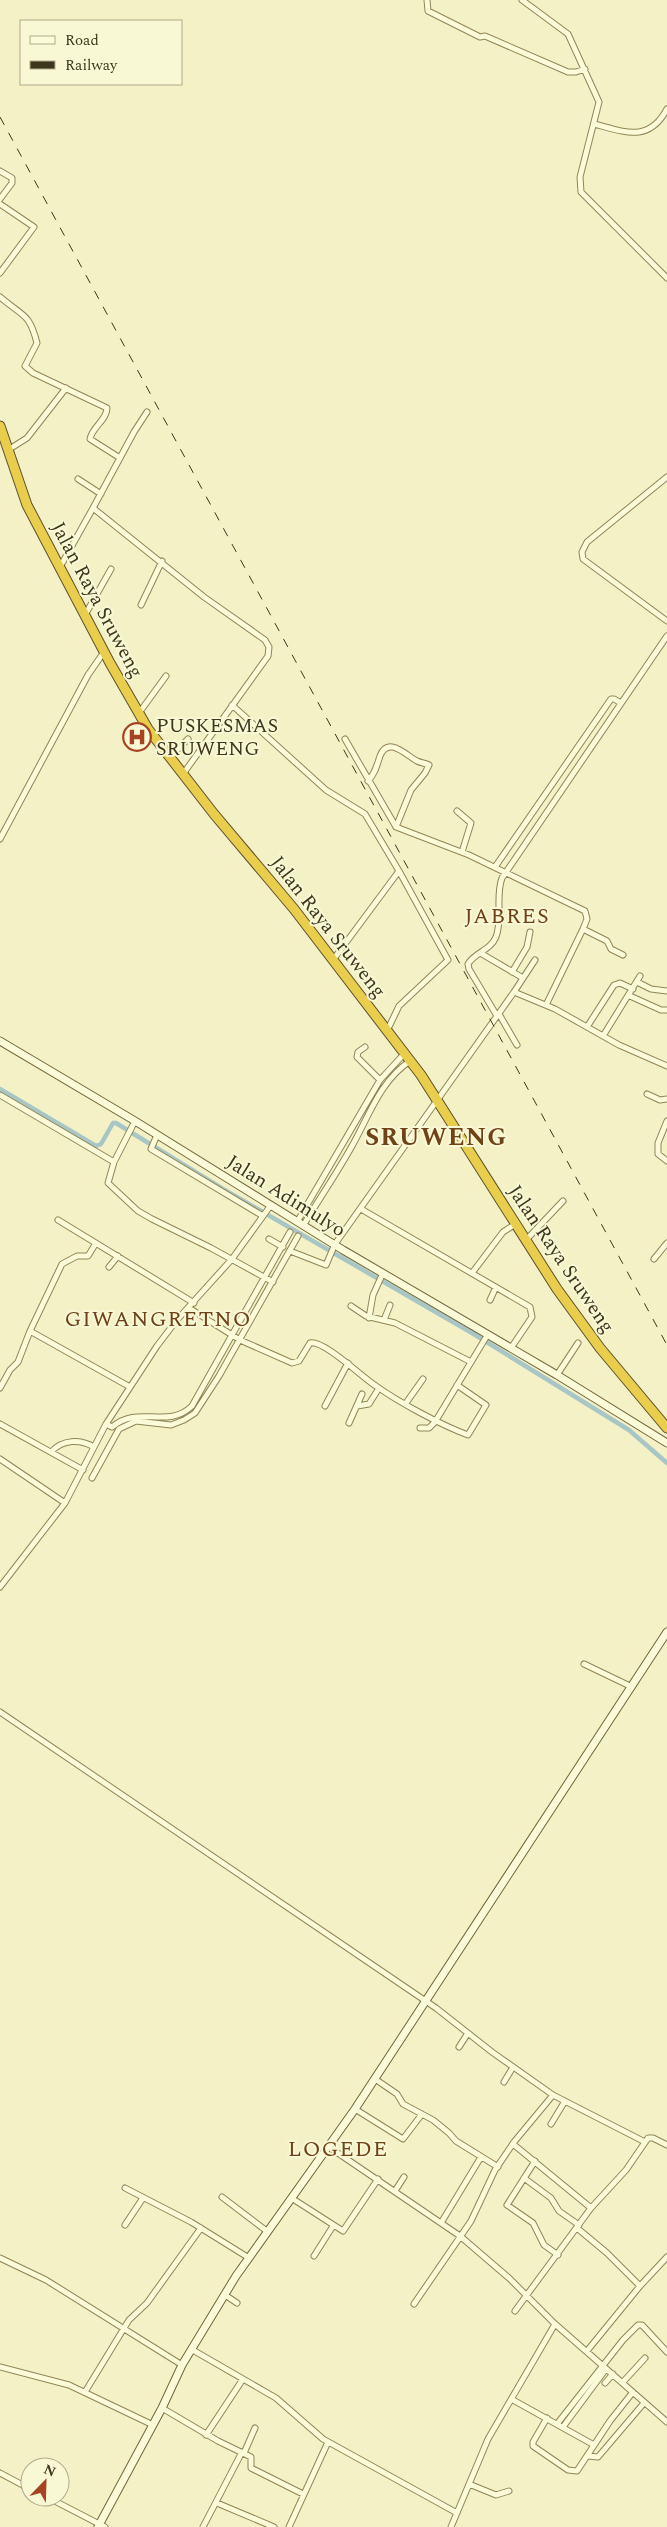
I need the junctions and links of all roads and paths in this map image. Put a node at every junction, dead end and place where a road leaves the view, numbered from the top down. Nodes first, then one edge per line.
1 (427, 0) edge
2 (522, 0) edge
3 (585, 69) junction
4 (667, 108) edge
5 (594, 124) junction
6 (0, 171) edge
7 (0, 199) edge
8 (0, 204) edge
9 (0, 273) edge
10 (667, 278) edge
11 (0, 297) edge
12 (66, 388) junction
13 (147, 412) dead end
14 (0, 426) edge
15 (8, 450) junction
16 (120, 458) junction
17 (667, 476) edge
18 (78, 479) dead end
19 (101, 494) junction
20 (94, 508) junction
21 (162, 561) junction
22 (60, 568) junction
23 (110, 570) dead end
24 (141, 606) dead end
25 (85, 615) junction
26 (667, 621) edge
27 (667, 636) edge
28 (105, 652) junction
29 (166, 676) dead end
30 (621, 703) junction
31 (232, 705) junction
32 (139, 713) junction
33 (188, 739) dead end
34 (344, 739) dead end
35 (170, 758) junction
36 (183, 774) junction
37 (368, 781) junction
38 (544, 795) junction
39 (554, 802) junction
40 (535, 808) junction
41 (457, 811) dead end
42 (546, 814) junction
43 (396, 827) junction
44 (0, 839) edge
45 (462, 852) junction
46 (494, 867) junction
47 (399, 871) junction
48 (505, 873) junction
49 (583, 929) junction
50 (530, 932) dead end
51 (482, 954) junction
52 (623, 955) dead end
53 (333, 960) junction
54 (535, 960) dead end
55 (512, 972) junction
56 (640, 976) dead end
57 (523, 978) junction
58 (637, 982) junction
59 (633, 989) junction
60 (667, 991) edge
61 (514, 992) junction
62 (630, 996) junction
63 (546, 1004) junction
64 (667, 1010) edge
65 (498, 1015) junction
66 (587, 1027) junction
67 (387, 1031) junction
68 (603, 1036) junction
69 (0, 1041) edge
70 (517, 1045) dead end
71 (365, 1047) dead end
72 (407, 1057) junction
73 (667, 1066) edge
74 (380, 1080) junction
75 (647, 1094) dead end
76 (0, 1095) edge
77 (437, 1099) junction
78 (667, 1099) edge
79 (667, 1121) edge
80 (133, 1124) junction
81 (158, 1135) junction
82 (346, 1142) junction
83 (352, 1146) junction
84 (667, 1161) edge
85 (114, 1162) junction
86 (563, 1201) dead end
87 (361, 1209) junction
88 (267, 1211) junction
89 (58, 1220) dead end
90 (300, 1224) junction
91 (514, 1225) junction
92 (290, 1232) dead end
93 (298, 1236) dead end
94 (268, 1239) dead end
95 (525, 1240) junction
96 (96, 1243) junction
97 (667, 1243) edge
98 (334, 1246) junction
99 (283, 1247) junction
100 (290, 1250) junction
101 (118, 1256) junction
102 (654, 1258) dead end
103 (232, 1259) junction
104 (109, 1268) dead end
105 (472, 1273) junction
106 (265, 1278) junction
107 (380, 1278) junction
108 (273, 1282) junction
109 (496, 1288) junction
110 (490, 1300) dead end
111 (194, 1303) junction
112 (390, 1305) dead end
113 (351, 1306) dead end
114 (189, 1308) junction
115 (369, 1318) junction
116 (384, 1320) junction
117 (30, 1331) junction
118 (487, 1335) junction
119 (232, 1336) junction
120 (240, 1340) junction
121 (578, 1343) dead end
122 (511, 1348) junction
123 (471, 1362) junction
124 (348, 1363) junction
125 (212, 1373) junction
126 (557, 1375) junction
127 (219, 1376) junction
128 (423, 1379) dead end
129 (457, 1385) junction
130 (130, 1387) junction
131 (0, 1388) edge
132 (379, 1388) junction
133 (362, 1394) dead end
134 (406, 1403) junction
135 (325, 1406) dead end
136 (358, 1406) junction
137 (187, 1411) junction
138 (191, 1416) junction
139 (135, 1419) junction
140 (165, 1419) junction
141 (437, 1420) junction
142 (349, 1423) dead end
143 (0, 1424) edge
144 (106, 1424) junction
145 (165, 1425) junction
146 (420, 1428) dead end
147 (667, 1428) edge
148 (114, 1429) junction
149 (667, 1443) edge
150 (94, 1447) junction
151 (51, 1452) junction
152 (0, 1459) edge
153 (83, 1470) junction
154 (92, 1478) dead end
155 (66, 1503) junction
156 (0, 1587) edge
157 (667, 1632) edge
158 (584, 1664) dead end
159 (632, 1687) junction
160 (0, 1712) edge
161 (426, 2002) junction
162 (468, 2033) junction
163 (459, 2047) dead end
164 (513, 2067) junction
165 (375, 2079) junction
166 (504, 2082) dead end
167 (553, 2095) junction
168 (565, 2101) junction
169 (355, 2109) junction
170 (422, 2114) junction
171 (551, 2124) dead end
172 (646, 2142) junction
173 (513, 2144) junction
174 (667, 2145) edge
175 (329, 2147) junction
176 (481, 2157) junction
177 (535, 2161) junction
178 (498, 2167) junction
179 (404, 2178) dead end
180 (524, 2178) junction
181 (378, 2179) junction
182 (125, 2188) dead end
183 (395, 2191) junction
184 (222, 2197) dead end
185 (144, 2198) junction
186 (292, 2199) junction
187 (591, 2208) junction
188 (441, 2223) junction
189 (125, 2225) dead end
190 (333, 2226) junction
191 (578, 2227) junction
192 (201, 2228) junction
193 (268, 2232) junction
194 (460, 2236) junction
195 (558, 2255) junction
196 (314, 2256) dead end
197 (667, 2256) edge
198 (0, 2258) edge
199 (249, 2258) junction
200 (640, 2286) junction
201 (225, 2295) junction
202 (526, 2296) junction
203 (237, 2303) dead end
204 (414, 2304) dead end
205 (515, 2311) dead end
206 (555, 2324) junction
207 (124, 2329) junction
208 (191, 2349) junction
209 (587, 2351) junction
210 (667, 2352) edge
211 (645, 2358) dead end
212 (182, 2365) junction
213 (0, 2367) edge
214 (604, 2367) junction
215 (613, 2374) junction
216 (243, 2379) junction
217 (623, 2382) junction
218 (605, 2383) dead end
219 (85, 2392) junction
220 (633, 2392) junction
221 (513, 2400) junction
222 (644, 2403) junction
223 (162, 2408) junction
224 (547, 2418) junction
225 (667, 2422) edge
226 (153, 2425) junction
227 (560, 2425) junction
228 (255, 2428) dead end
229 (206, 2435) junction
230 (328, 2442) junction
231 (594, 2445) junction
232 (243, 2453) junction
233 (588, 2456) junction
234 (0, 2473) edge
235 (20, 2484) edge
236 (468, 2484) junction
237 (509, 2491) dead end
238 (303, 2494) junction
239 (217, 2503) junction
240 (65, 2507) edge
241 (456, 2513) junction
242 (258, 2519) junction
243 (101, 2526) edge
244 (203, 2527) edge
245 (255, 2527) edge
246 (274, 2527) edge
247 (289, 2527) edge
248 (451, 2527) edge

1 - 3 street
2 - 3 street
3 - 5 street
4 - 5 street
5 - 10 street
6 - 7 street
8 - 9 street
11 - 12 street
12 - 15 street
12 - 16 street
13 - 16 street
14 - 15 highway, Jalan Raya Sruweng
15 - 22 highway, Jalan Raya Sruweng
16 - 19 street
17 - 26 street
18 - 19 street
19 - 20 street
20 - 21 street
20 - 22 street
21 - 24 street
21 - 31 street
22 - 25 highway, Jalan Raya Sruweng
23 - 25 street
25 - 28 highway, Jalan Raya Sruweng
27 - 30 street
28 - 32 highway, Jalan Raya Sruweng
28 - 44 street
29 - 32 street
30 - 38 street
30 - 39 street
31 - 36 street
31 - 47 street
32 - 35 highway, Jalan Raya Sruweng
33 - 35 street
34 - 37 street
35 - 36 highway, Jalan Raya Sruweng
36 - 53 highway, Jalan Raya Sruweng
37 - 43 street
37 - 43 street
38 - 39 street
38 - 40 street
39 - 42 street
40 - 42 street
40 - 46 street
41 - 45 street
42 - 48 street
43 - 45 street
45 - 46 street
46 - 48 street
47 - 53 street
47 - 67 street
48 - 49 street
48 - 51 street
49 - 52 street
49 - 63 street
50 - 55 street
51 - 55 street
51 - 65 street
53 - 67 highway, Jalan Raya Sruweng
54 - 57 street
55 - 57 street
56 - 58 street
57 - 61 street
58 - 59 street
58 - 60 street
59 - 62 street
59 - 66 street
61 - 63 street
61 - 65 street
62 - 64 street
62 - 68 street
63 - 66 street
65 - 70 street
65 - 77 street
66 - 68 street
67 - 72 highway, Jalan Raya Sruweng
68 - 73 street
69 - 80 street, Jalan Adimulyo
71 - 74 street
72 - 74 street
72 - 77 highway, Jalan Raya Sruweng
72 - 83 street
74 - 82 street
75 - 78 street
76 - 85 street
77 - 87 street
77 - 91 highway, Jalan Raya Sruweng
79 - 84 street
80 - 81 street, Jalan Adimulyo
80 - 85 street
81 - 88 street, Jalan Adimulyo
81 - 88 street
82 - 83 street
82 - 90 street
83 - 90 street
85 - 103 street
86 - 95 street
87 - 98 street
87 - 105 street
88 - 90 street, Jalan Adimulyo
88 - 103 street
89 - 96 street
90 - 98 street, Jalan Adimulyo
91 - 95 highway, Jalan Raya Sruweng
91 - 105 street
92 - 99 street
93 - 100 street
94 - 99 street
95 - 147 highway, Jalan Raya Sruweng
96 - 101 street
96 - 117 street
97 - 102 street
98 - 100 street
98 - 107 street, Jalan Adimulyo
99 - 106 street
100 - 108 street
101 - 104 street
101 - 111 street
103 - 106 street
103 - 111 street
105 - 109 street
106 - 108 street
106 - 119 street
107 - 115 street
107 - 118 street, Jalan Adimulyo
108 - 120 street
109 - 110 street
109 - 122 street
111 - 114 street
112 - 116 street
113 - 115 street
114 - 119 street
114 - 130 street
115 - 116 street
116 - 123 street
117 - 130 street
117 - 131 street
118 - 122 street, Jalan Adimulyo
118 - 123 street
119 - 120 street
119 - 125 street
120 - 124 street
120 - 127 street
121 - 126 street
122 - 126 street, Jalan Adimulyo
123 - 129 street
124 - 132 street
124 - 135 street
125 - 127 street
125 - 137 street
126 - 149 street, Jalan Adimulyo
127 - 138 street
128 - 134 street
129 - 141 street
129 - 141 street
130 - 144 street
132 - 134 street
132 - 136 street
133 - 136 street
134 - 141 street
136 - 142 street
137 - 138 street
137 - 140 street
138 - 145 street
139 - 140 street
139 - 145 street
139 - 148 street
140 - 145 street
141 - 146 street
143 - 151 street
144 - 148 street
144 - 150 street
148 - 154 street
150 - 151 street
150 - 153 street
151 - 153 street
152 - 155 street
153 - 155 street
155 - 156 street
157 - 159 street
158 - 159 street
159 - 161 street
160 - 161 street
161 - 162 street
161 - 165 street
162 - 163 street
162 - 164 street
164 - 166 street
164 - 167 street
165 - 169 street
165 - 170 street
167 - 168 street
167 - 173 street
168 - 171 street
168 - 172 street
169 - 170 street
169 - 175 street
170 - 176 street
172 - 174 street
172 - 187 street
173 - 177 street
173 - 178 street
175 - 181 street
175 - 186 street
176 - 178 street
176 - 188 street
177 - 180 street
177 - 187 street
178 - 194 street
179 - 183 street
180 - 191 street
180 - 195 street
181 - 183 street
181 - 190 street
182 - 185 street
183 - 188 street
184 - 193 street
185 - 189 street
185 - 192 street
186 - 190 street
186 - 193 street
187 - 191 street
188 - 194 street
190 - 196 street
191 - 195 street
191 - 200 street
192 - 199 street
192 - 207 street
193 - 199 street
194 - 202 street
194 - 204 street
195 - 202 street
197 - 200 street
198 - 207 street
199 - 201 street
200 - 209 street
201 - 203 street
201 - 208 street
202 - 205 street
202 - 206 street
206 - 209 street
206 - 221 street
207 - 212 street
207 - 219 street
208 - 212 street
208 - 216 street
209 - 214 street
210 - 214 street
211 - 217 street
212 - 223 street
213 - 219 street
214 - 215 street
214 - 227 street
215 - 217 street
215 - 218 street
216 - 229 street
216 - 230 street
217 - 220 street
219 - 226 street
220 - 222 street
220 - 231 street
221 - 224 street
221 - 236 street
222 - 225 street
222 - 233 street
223 - 226 street
223 - 229 street
224 - 227 street
224 - 233 street
226 - 243 street
227 - 231 street
228 - 232 street
229 - 232 street
230 - 238 street
230 - 241 street
231 - 233 street
232 - 238 street
232 - 239 street
234 - 235 street
236 - 237 street
236 - 241 street
238 - 247 street
239 - 242 street
239 - 244 street
240 - 243 street
241 - 248 street
242 - 245 street
242 - 246 street

